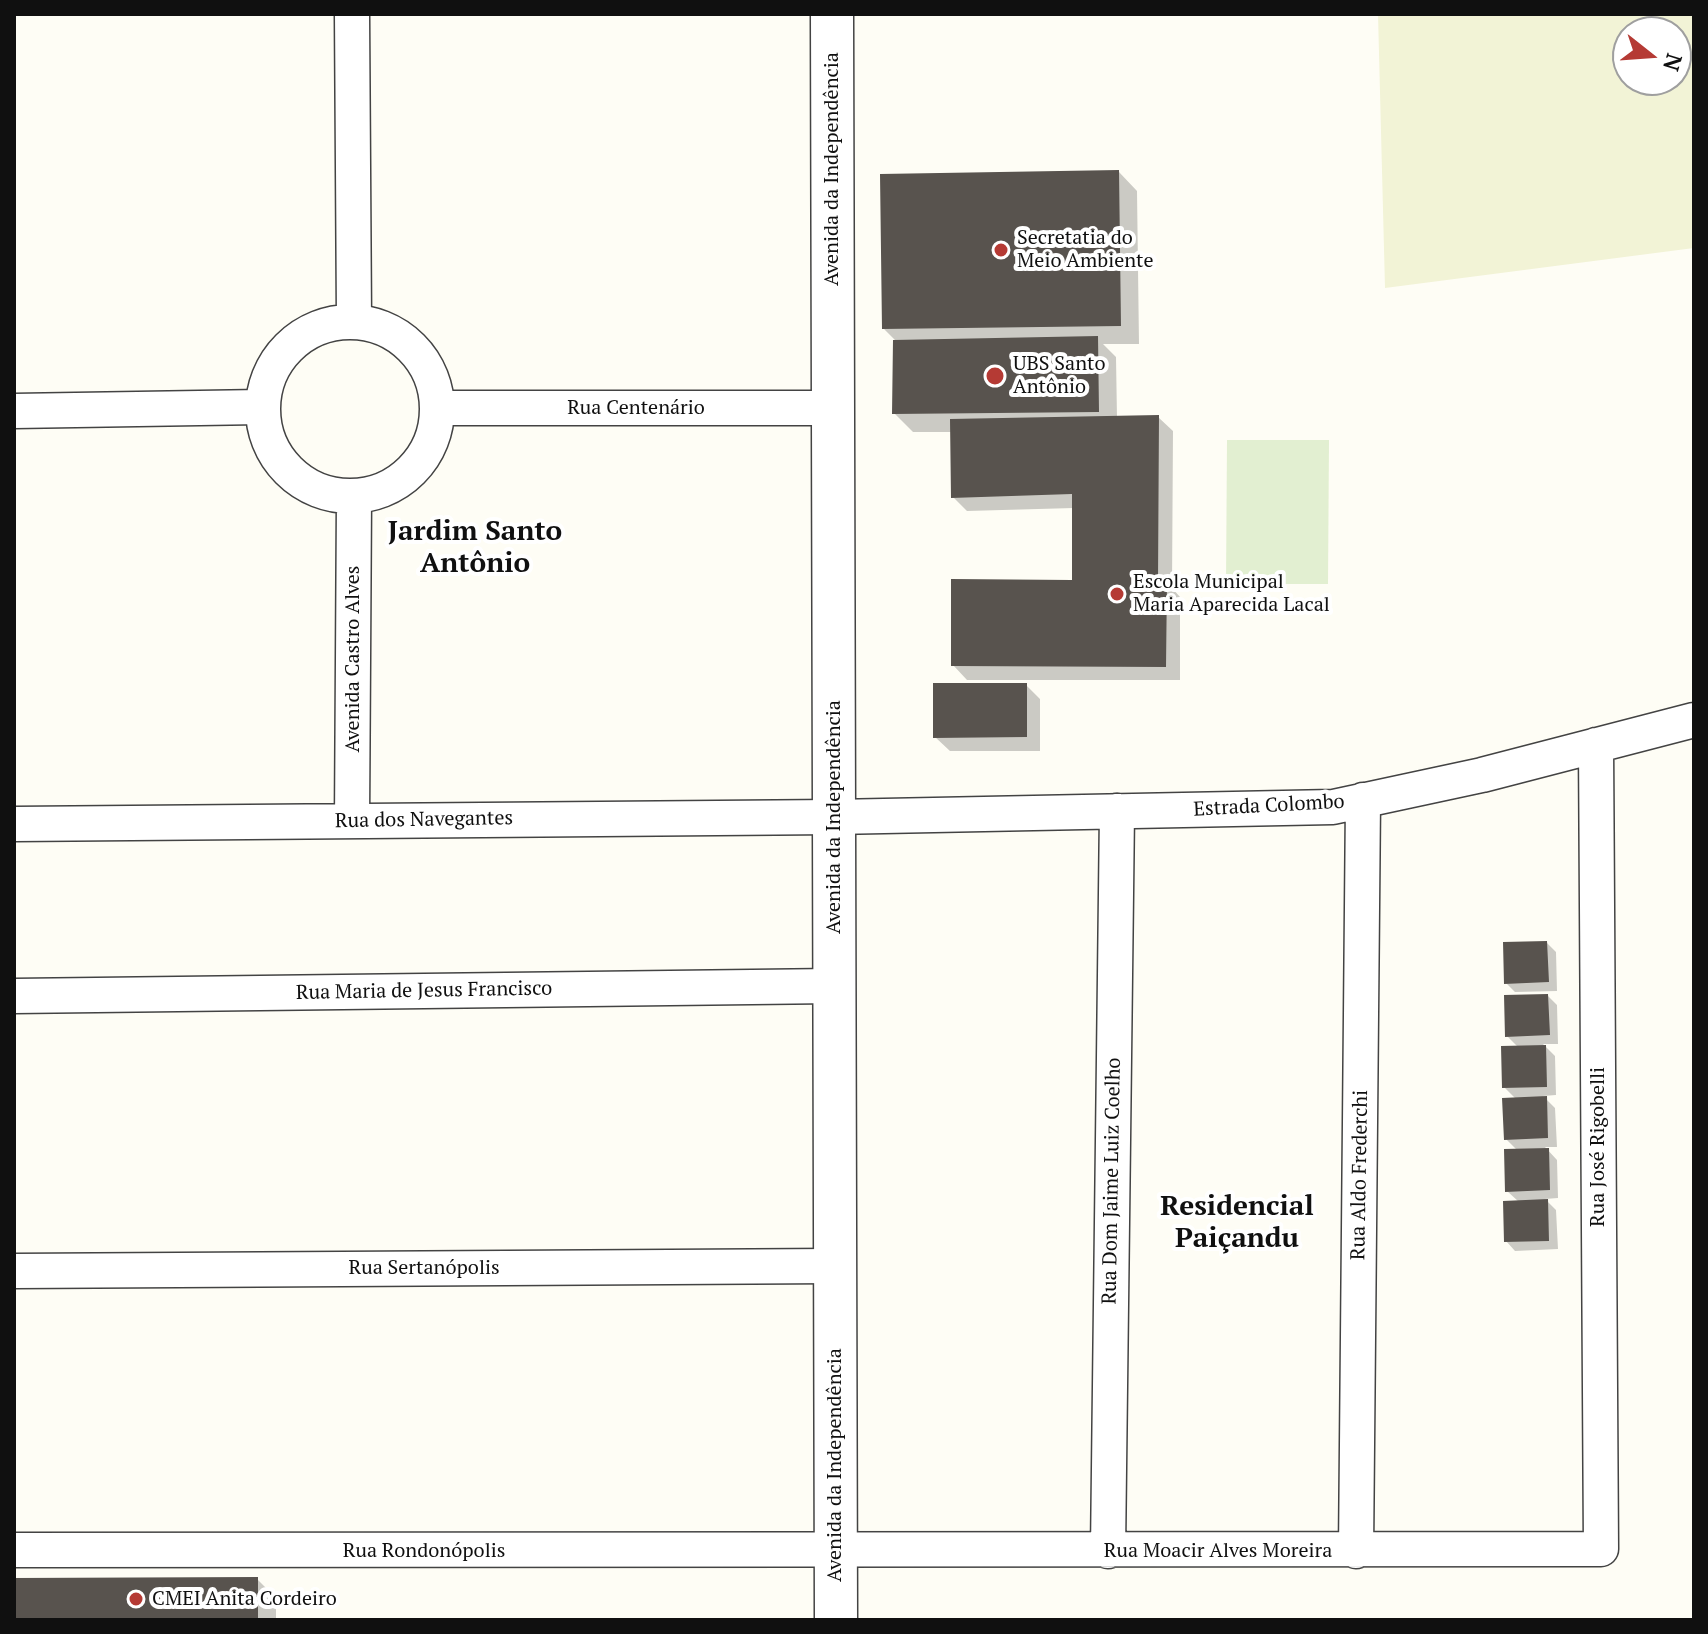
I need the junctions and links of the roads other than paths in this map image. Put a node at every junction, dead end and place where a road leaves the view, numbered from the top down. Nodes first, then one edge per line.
1 (352, 14) edge
2 (832, 14) edge
3 (354, 321) junction
4 (261, 407) junction
5 (439, 408) junction
6 (833, 408) junction
7 (14, 411) edge
8 (354, 497) junction
9 (1694, 720) edge
10 (1596, 745) junction
11 (1363, 800) junction
12 (1117, 811) junction
13 (834, 817) junction
14 (352, 821) junction
15 (14, 824) edge
16 (834, 986) junction
17 (14, 996) edge
18 (834, 1266) junction
19 (14, 1271) edge
20 (1601, 1549) joint
21 (14, 1550) edge
22 (1108, 1551) junction
23 (1356, 1551) junction
24 (835, 1552) junction
25 (836, 1620) edge

1 - 3 street
2 - 6 street, Avenida da Independência
3 - 4 street
3 - 5 street
4 - 7 street
4 - 8 street
5 - 6 street, Rua Centenário
5 - 8 street
6 - 13 street, Avenida da Independência
8 - 14 street, Avenida Castro Alves
9 - 10 street, Estrada Colombo
10 - 11 street, Estrada Colombo
10 - 20 street, Rua José Rigobelli
11 - 12 street, Estrada Colombo
11 - 23 street, Rua Aldo Frederchi
12 - 13 street, Estrada Colombo
12 - 22 street, Rua Dom Jaime Luiz Coelho
13 - 14 street, Rua dos Navegantes
13 - 16 street, Avenida da Independência
14 - 15 street, Rua dos Navegantes
16 - 17 street, Rua Maria de Jesus Francisco
16 - 18 street, Avenida da Independência
18 - 19 street, Rua Sertanópolis
18 - 24 street, Avenida da Independência
20 - 23 street, Rua Moacir Alves Moreira
21 - 24 street, Rua Rondonópolis
22 - 23 street, Rua Moacir Alves Moreira
22 - 24 street, Rua Moacir Alves Moreira
24 - 25 street, Avenida da Independência

